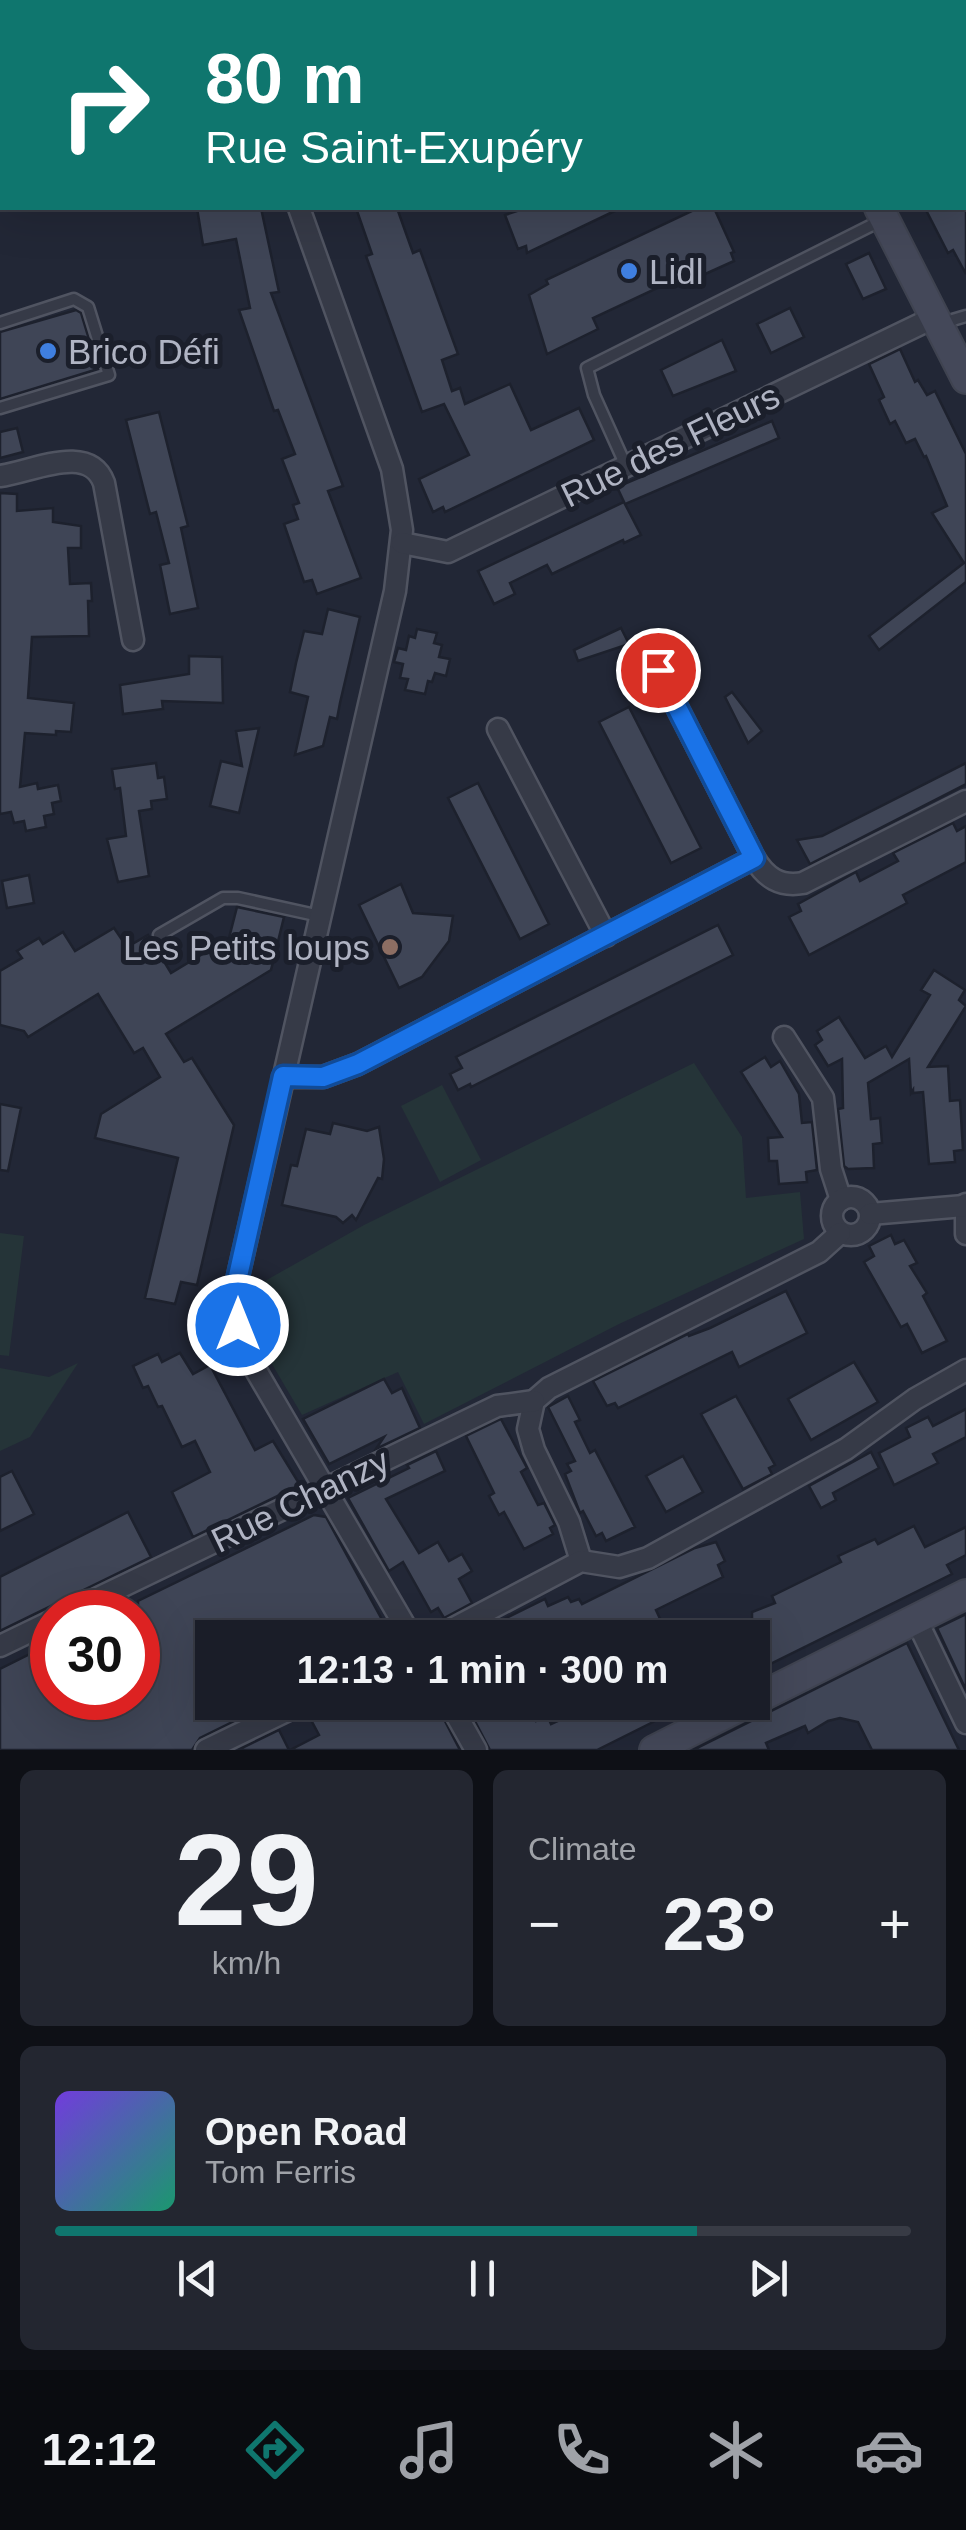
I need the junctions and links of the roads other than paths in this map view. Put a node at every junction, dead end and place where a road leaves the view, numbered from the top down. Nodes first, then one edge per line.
1 (300, 210) edge
2 (882, 213) edge
3 (966, 316) edge
4 (936, 321) junction
5 (0, 323) edge
6 (966, 380) edge
7 (0, 408) edge
8 (626, 466) junction
9 (0, 476) edge
10 (402, 544) junction
11 (134, 640) dead end
12 (658, 670) dead end
13 (498, 729) dead end
14 (966, 800) edge
15 (754, 858) junction
16 (320, 916) junction
17 (159, 935) dead end
18 (606, 936) junction
19 (784, 1037) dead end
20 (283, 1076) junction
21 (841, 1200) junction
22 (965, 1205) edge
23 (870, 1214) junction
24 (840, 1233) junction
25 (966, 1234) edge
26 (966, 1370) edge
27 (534, 1401) junction
28 (325, 1487) junction
29 (582, 1561) junction
30 (115, 1590) edge
31 (966, 1594) edge
32 (916, 1619) junction
33 (402, 1620) edge
34 (469, 1620) edge
35 (30, 1632) edge
36 (0, 1646) edge
37 (770, 1692) edge
38 (268, 1720) edge
39 (459, 1720) edge
40 (715, 1720) edge
41 (966, 1723) edge
42 (206, 1750) edge
43 (476, 1750) edge
44 (654, 1750) edge

1 - 10 street
2 - 4 street
2 - 8 lane
3 - 4 lane
4 - 6 street
4 - 8 street, Rue des Fleurs
5 - 7 lane
8 - 10 street, Rue des Fleurs
9 - 11 street
10 - 16 street
12 - 15 street
13 - 18 street
14 - 15 street
15 - 18 street
16 - 17 lane
16 - 20 street
18 - 20 street
19 - 21 street
20 - 28 street
21 - 23 street
21 - 24 street
22 - 23 street
22 - 25 street
23 - 24 street
24 - 27 street
26 - 29 street
27 - 28 street, Rue Chanzy
27 - 29 street
28 - 30 street, Rue Chanzy
28 - 33 street
29 - 34 street
31 - 32 street
32 - 37 street
32 - 41 street
35 - 36 street
38 - 42 street
39 - 43 street
40 - 44 street

